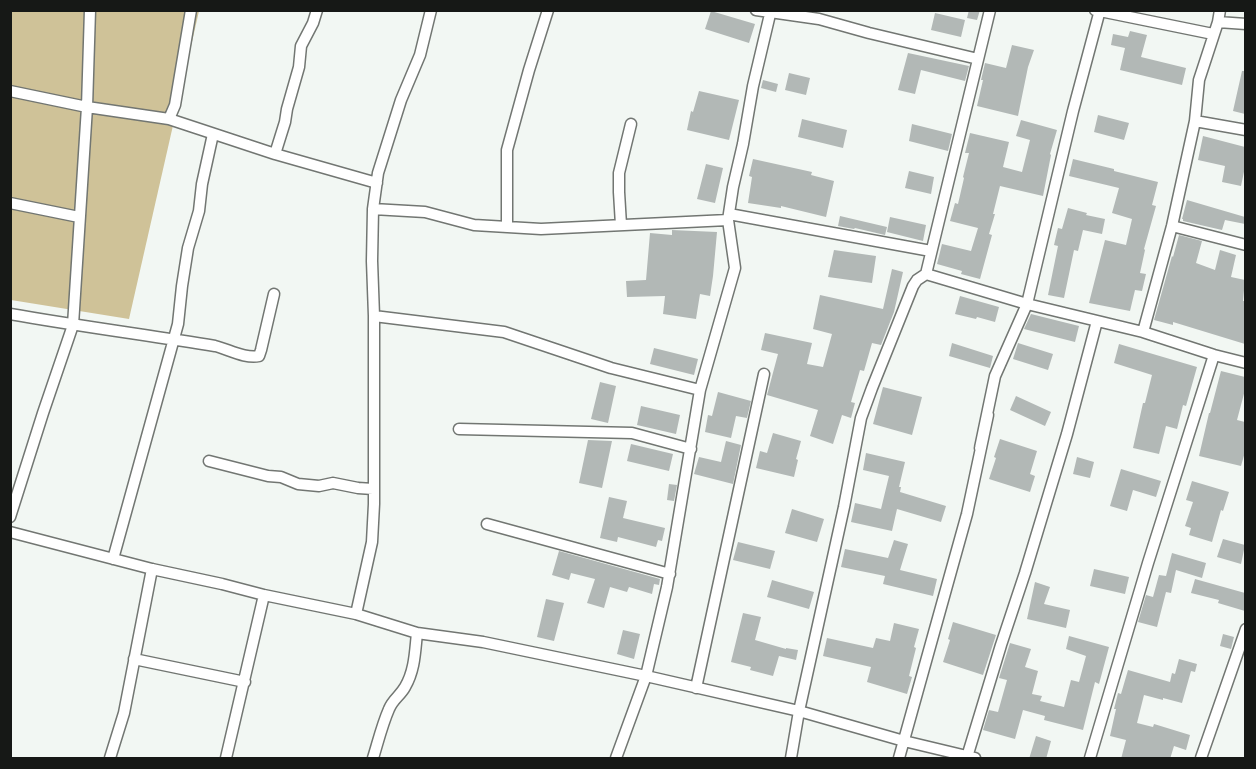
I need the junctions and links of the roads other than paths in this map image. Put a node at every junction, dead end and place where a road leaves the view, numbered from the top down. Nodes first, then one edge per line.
1 (90, 10) edge
2 (192, 10) edge
3 (317, 10) edge
4 (431, 10) edge
5 (548, 10) edge
6 (756, 10) edge
7 (990, 10) edge
8 (1098, 11) edge
9 (771, 12) edge
10 (1219, 16) edge
11 (1245, 24) edge
12 (1213, 34) junction
13 (978, 59) junction
14 (10, 91) edge
15 (87, 107) junction
16 (168, 119) junction
17 (1195, 121) junction
18 (631, 124) dead end
19 (1245, 130) edge
20 (213, 134) junction
21 (275, 154) junction
22 (377, 183) junction
23 (10, 202) edge
24 (373, 209) junction
25 (79, 217) junction
26 (728, 217) junction
27 (621, 225) junction
28 (507, 226) junction
29 (1173, 226) junction
30 (1245, 245) edge
31 (931, 251) junction
32 (926, 274) junction
33 (273, 294) dead end
34 (1027, 304) junction
35 (10, 314) edge
36 (374, 316) junction
37 (1097, 321) junction
38 (73, 325) junction
39 (1143, 332) junction
40 (173, 340) junction
41 (1214, 355) junction
42 (1245, 363) edge
43 (764, 375) dead end
44 (700, 390) junction
45 (459, 429) dead end
46 (691, 449) junction
47 (209, 461) dead end
48 (373, 489) junction
49 (10, 517) edge
50 (488, 524) dead end
51 (10, 532) edge
52 (112, 559) junction
53 (152, 569) junction
54 (669, 574) junction
55 (264, 595) junction
56 (356, 614) junction
57 (1245, 629) edge
58 (417, 633) junction
59 (134, 659) junction
60 (646, 676) junction
61 (244, 682) junction
62 (696, 688) junction
63 (799, 711) junction
64 (904, 741) junction
65 (971, 758) edge
66 (110, 759) edge
67 (226, 759) edge
68 (373, 759) edge
69 (616, 759) edge
70 (791, 759) edge
71 (899, 759) edge
72 (1090, 759) edge
73 (1201, 759) edge

1 - 15 street
2 - 16 street
3 - 21 street
4 - 22 street
5 - 28 street
6 - 9 street
7 - 13 street
8 - 12 street
8 - 34 street
9 - 13 street
9 - 26 street
10 - 11 street
10 - 12 street
12 - 17 street
13 - 31 street
14 - 15 street
15 - 16 street
15 - 25 street
16 - 20 street
17 - 19 street
17 - 29 street
18 - 27 street
20 - 21 street
20 - 40 street
21 - 22 street
22 - 24 street
23 - 25 street
24 - 28 street
24 - 36 street
25 - 38 street
26 - 27 street
26 - 31 street
26 - 44 street
27 - 28 street
29 - 30 street
29 - 39 street
31 - 32 street
32 - 34 street
32 - 63 street
33 - 40 street
34 - 37 street
34 - 64 street
35 - 38 street
36 - 44 street
36 - 48 street
37 - 39 street
37 - 65 street
38 - 40 street
38 - 49 street
39 - 41 street
40 - 52 street
41 - 42 street
41 - 72 street
43 - 62 street
44 - 46 street
45 - 46 street
46 - 54 street
47 - 48 street
48 - 56 street
50 - 54 street
51 - 52 street
52 - 53 street
53 - 55 street
53 - 59 street
54 - 60 street
55 - 56 street
55 - 61 street
56 - 58 street
57 - 73 street
58 - 60 street
58 - 68 street
59 - 61 street
59 - 66 street
60 - 62 street
60 - 69 street
61 - 67 street
62 - 63 street
63 - 64 street
63 - 70 street
64 - 65 street
64 - 71 street

